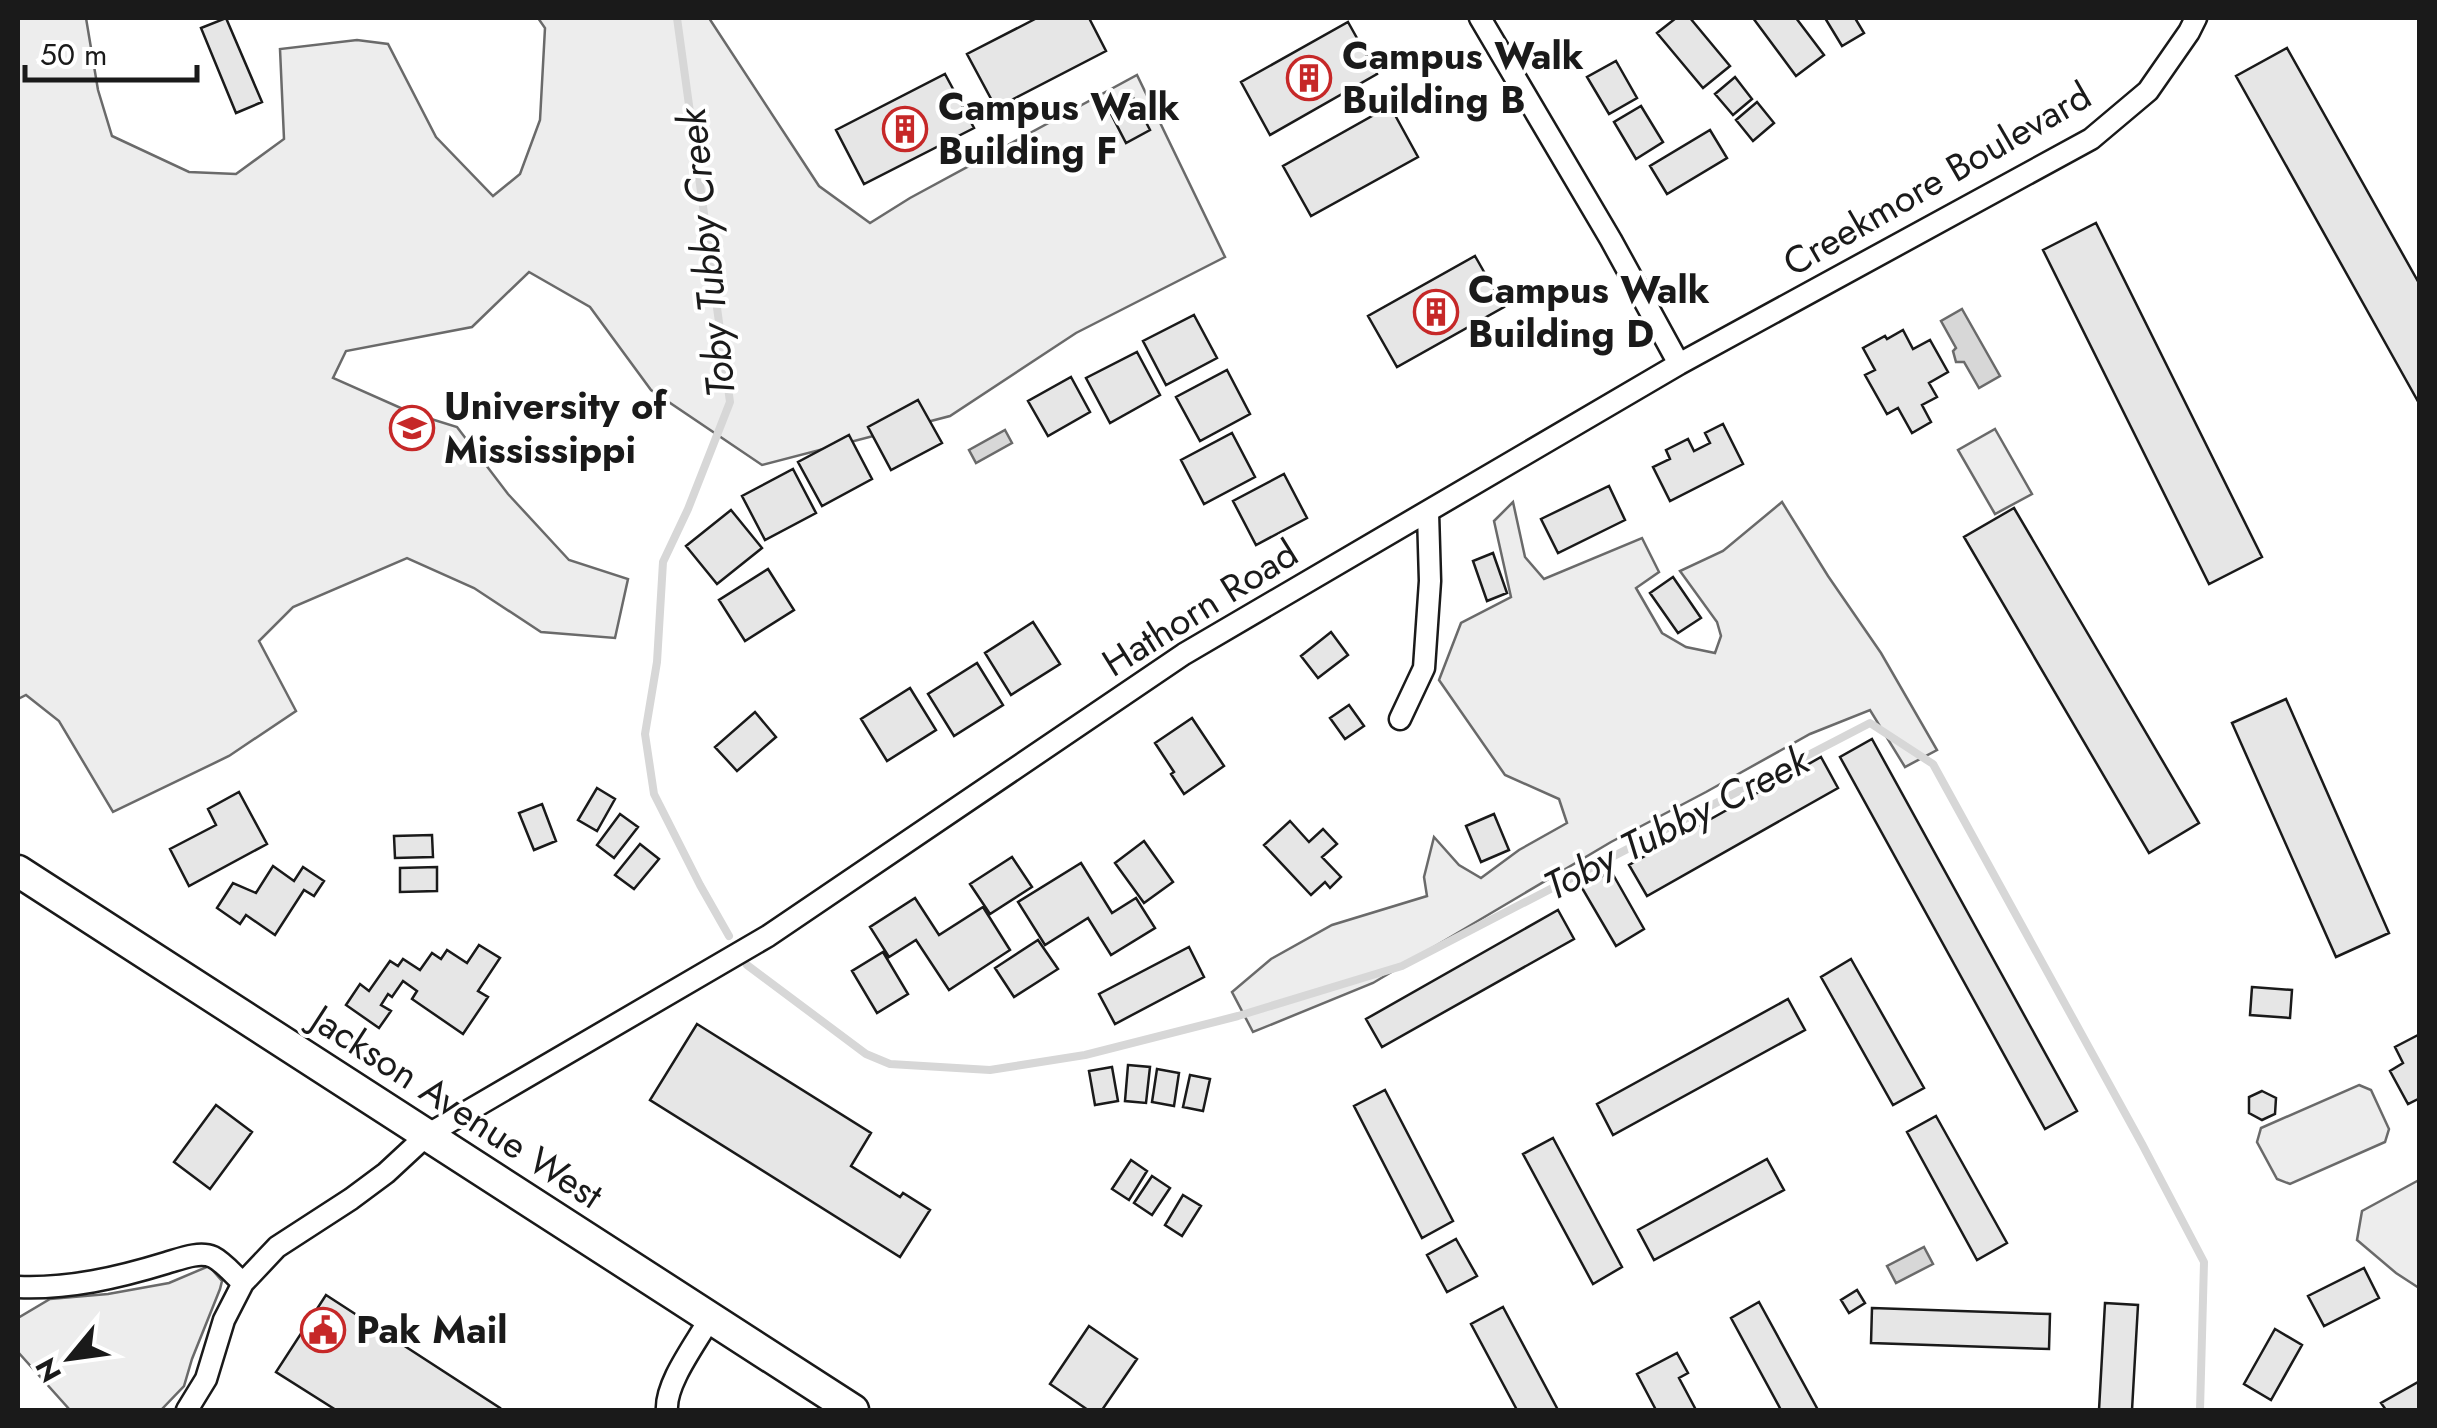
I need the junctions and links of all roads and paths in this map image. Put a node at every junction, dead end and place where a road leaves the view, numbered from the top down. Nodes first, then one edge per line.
1 (1480, 18) edge
2 (2196, 18) edge
3 (1679, 364) junction
4 (1428, 512) junction
5 (1400, 719) dead end
6 (18, 871) edge
7 (427, 1135) junction
8 (243, 1283) junction
9 (18, 1287) edge
10 (710, 1318) junction
11 (187, 1410) edge
12 (667, 1410) edge
13 (853, 1410) edge

1 - 3 street
2 - 3 street, Creekmore Boulevard
3 - 4 street, Hathorn Road
4 - 5 street
4 - 7 street, Hathorn Road
6 - 7 main road, Jackson Avenue West
7 - 8 street, Hathorn Road
7 - 10 main road, Jackson Avenue West
8 - 9 street
8 - 11 street, Hathorn Road
10 - 12 street
10 - 13 main road, Jackson Avenue West

